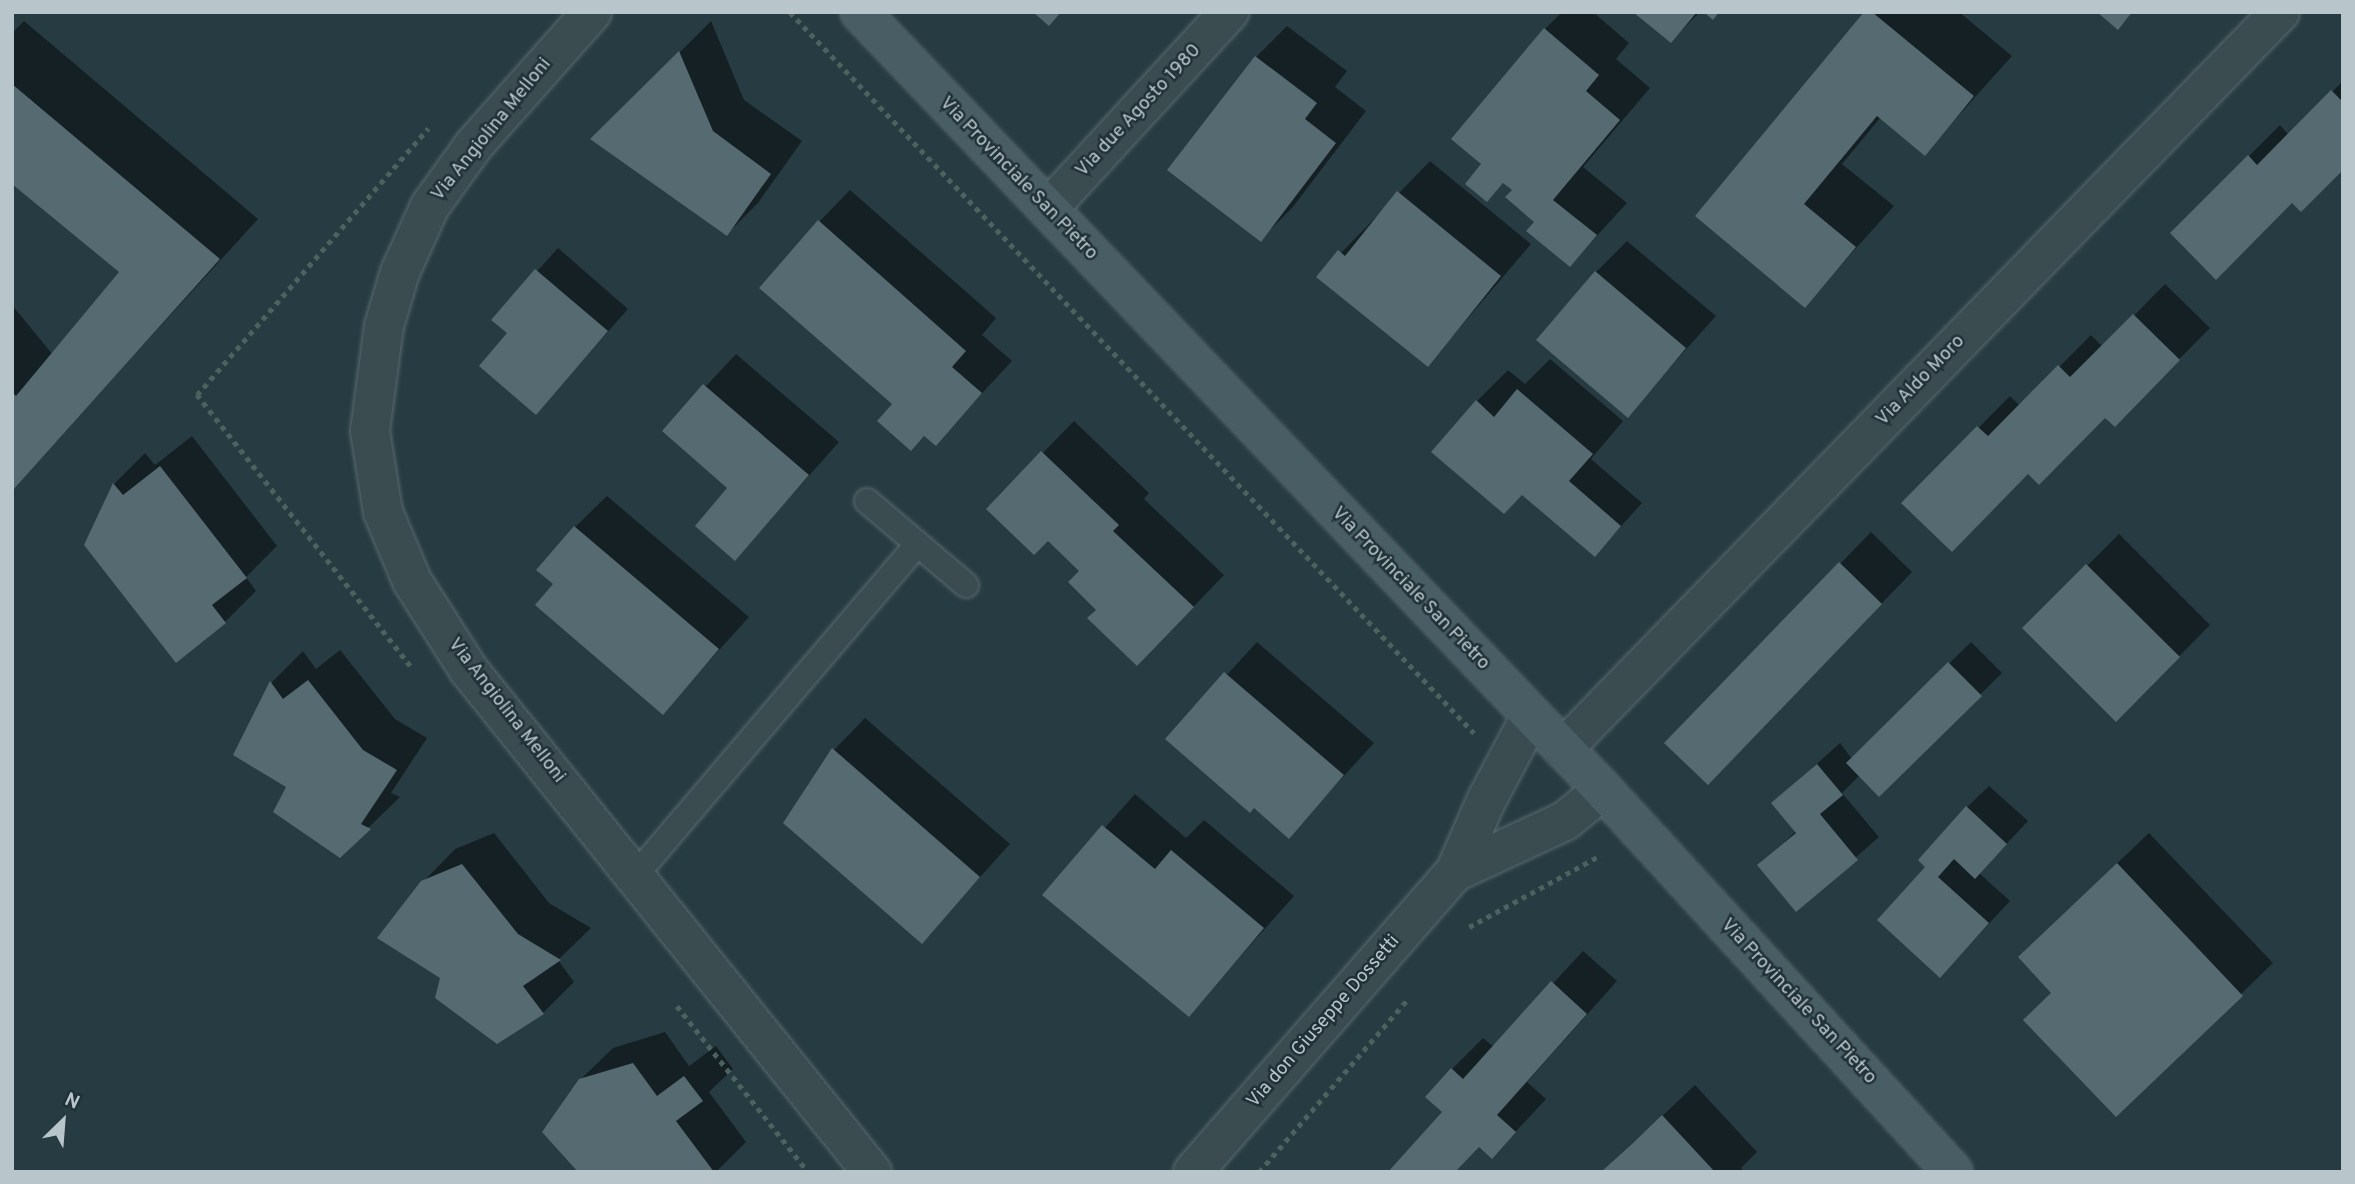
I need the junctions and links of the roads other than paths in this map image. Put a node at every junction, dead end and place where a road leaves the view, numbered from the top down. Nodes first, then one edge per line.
1 (860, 12) edge
2 (1229, 12) edge
3 (2280, 12) edge
4 (588, 14) edge
5 (1048, 209) junction
6 (867, 501) dead end
7 (918, 544) junction
8 (966, 585) dead end
9 (1531, 716) junction
10 (1563, 749) junction
11 (1603, 790) junction
12 (1455, 872) junction
13 (635, 876) junction
14 (872, 1172) edge
15 (1192, 1172) edge
16 (1954, 1172) edge

1 - 5 main road, Via Provinciale San Pietro
2 - 5 street, Via due Agosto 1980
3 - 10 street, Via Aldo Moro
4 - 13 street, Via Angiolina Melloni
5 - 9 main road, Via Provinciale San Pietro
6 - 7 lane
7 - 8 lane
7 - 13 lane
9 - 10 main road, Via Provinciale San Pietro
9 - 12 street, Via don Giuseppe Dossetti
10 - 11 main road, Via Provinciale San Pietro
11 - 12 street, Via don Giuseppe Dossetti
11 - 16 main road, Via Provinciale San Pietro
12 - 15 street, Via don Giuseppe Dossetti
13 - 14 street, Via Angiolina Melloni

